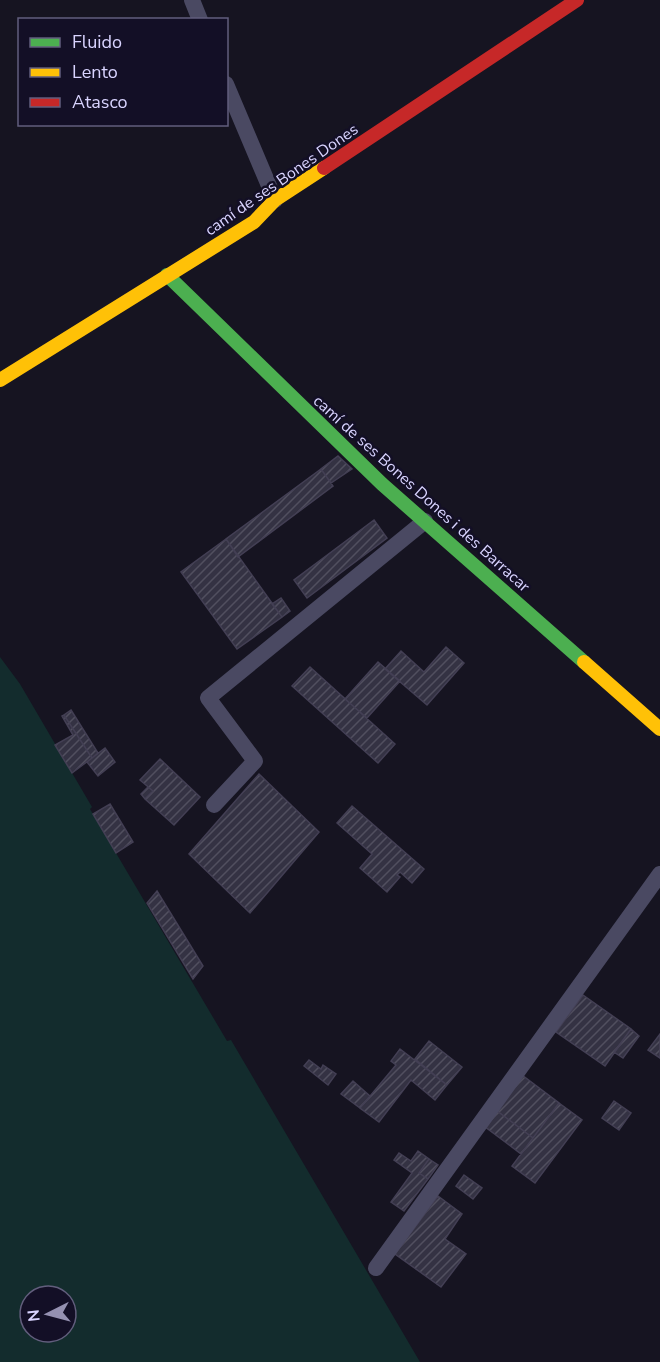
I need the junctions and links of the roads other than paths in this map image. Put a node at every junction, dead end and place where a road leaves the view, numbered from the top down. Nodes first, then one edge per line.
1 (192, 0) edge
2 (577, 0) edge
3 (199, 18) edge
4 (228, 89) edge
5 (274, 200) junction
6 (167, 275) junction
7 (0, 380) edge
8 (425, 521) junction
9 (660, 729) edge
10 (214, 805) dead end
11 (660, 874) edge
12 (376, 1268) dead end

1 - 3 lane
2 - 5 street, camí de ses Bones Dones
4 - 5 lane
5 - 6 street, camí de ses Bones Dones
6 - 7 street, camí de ses Bones Dones
6 - 8 street, camí de ses Bones Dones i des Barracar
8 - 9 street, camí de ses Bones Dones i des Barracar
8 - 10 lane
11 - 12 lane

